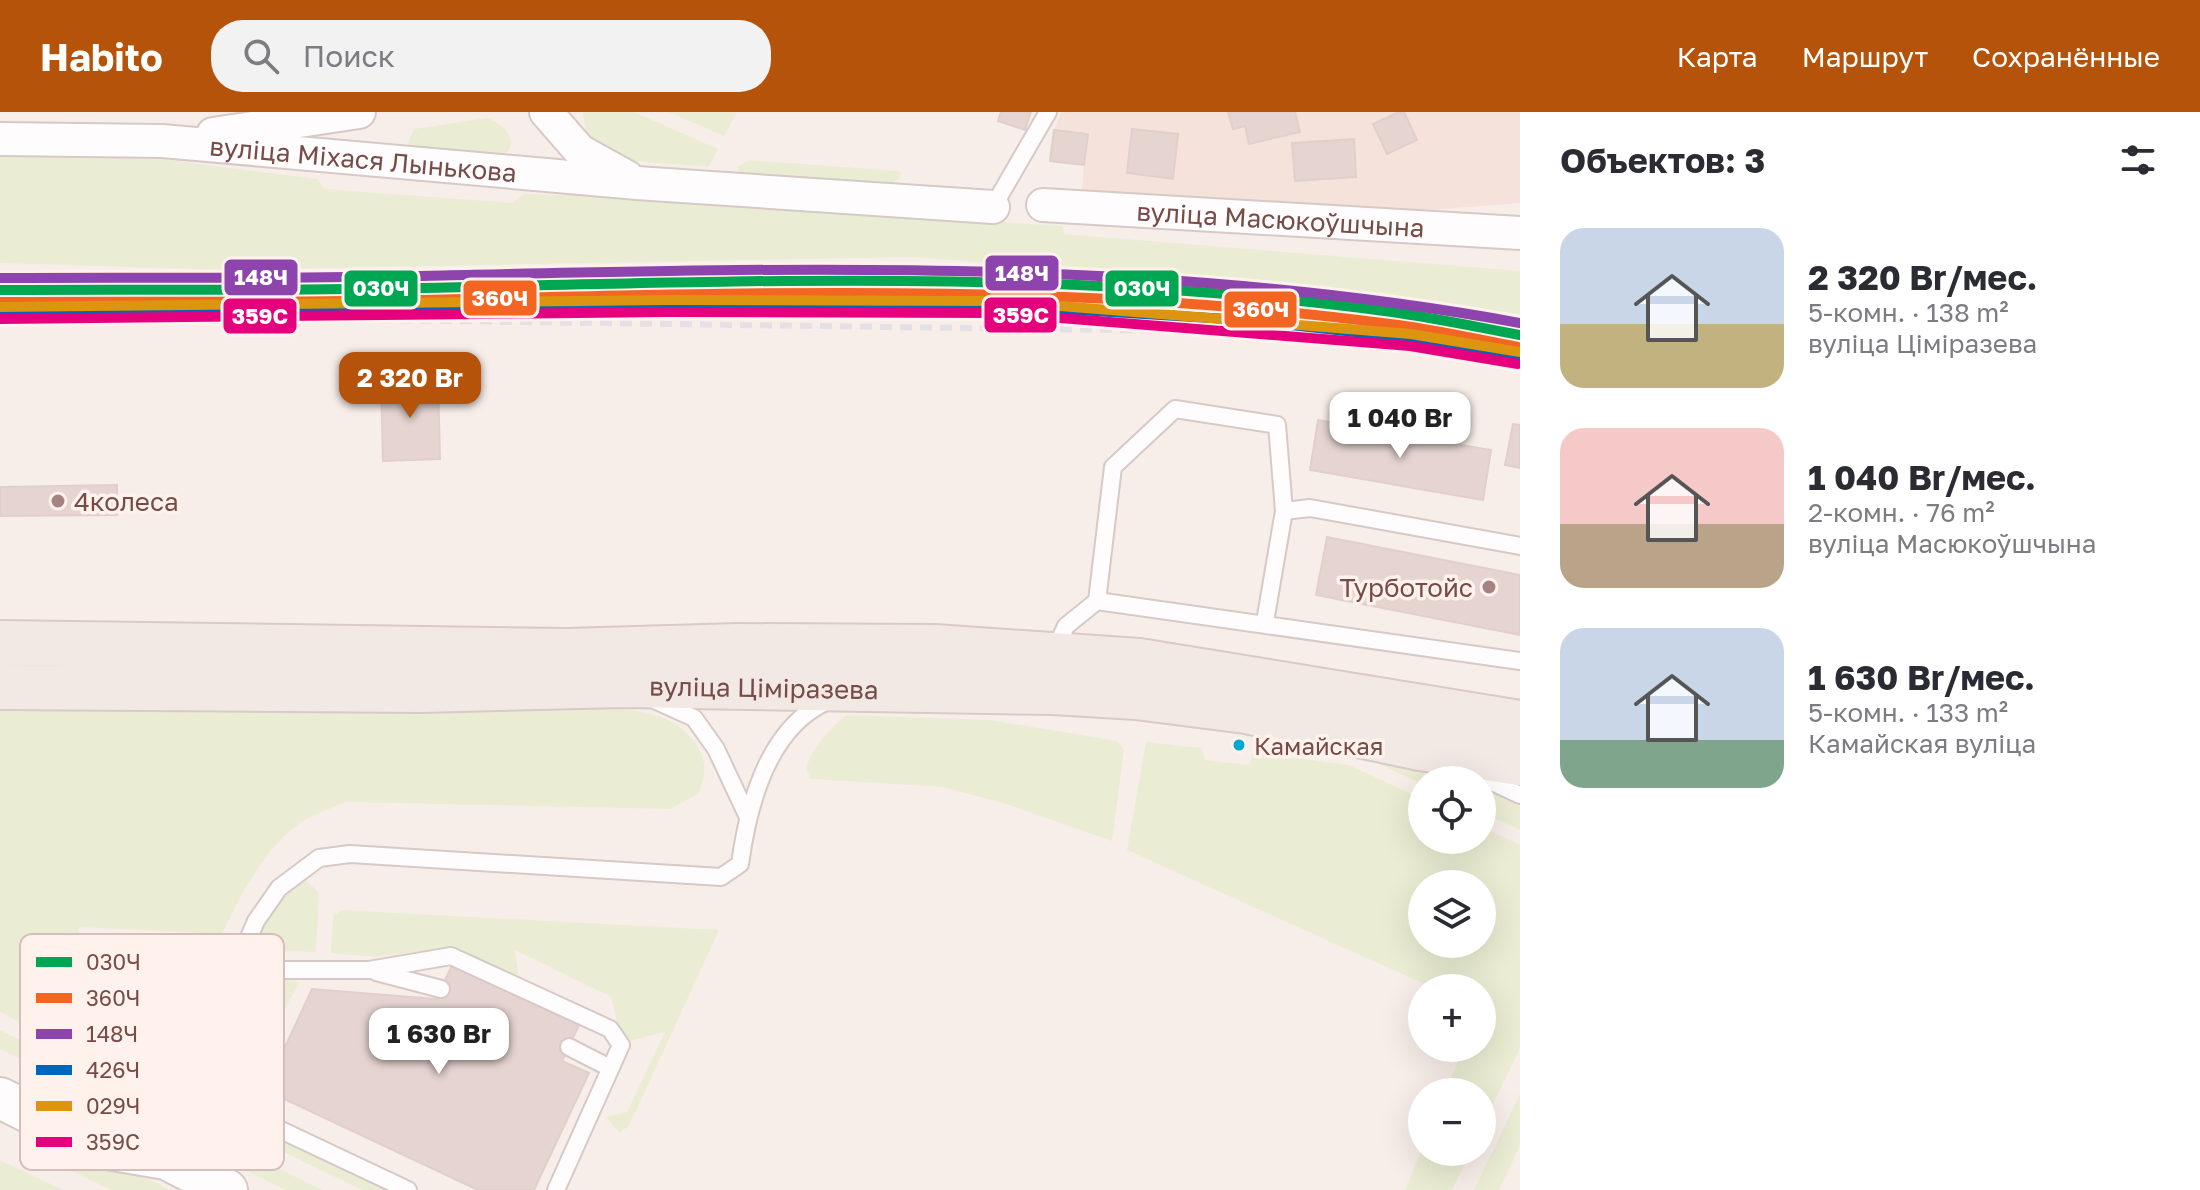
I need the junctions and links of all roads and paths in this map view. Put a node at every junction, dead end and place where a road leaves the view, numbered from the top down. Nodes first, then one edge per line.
1 (546, 112) edge
2 (1048, 112) edge
3 (355, 113) edge
4 (0, 139) edge
5 (162, 141) junction
6 (571, 164) junction
7 (1043, 205) dead end
8 (993, 207) joint
9 (1520, 233) edge
10 (1284, 511) junction
11 (1520, 546) edge
12 (1097, 601) junction
13 (1265, 622) junction
14 (0, 643) edge
15 (1054, 654) junction
16 (1520, 661) edge
17 (429, 669) junction
18 (623, 685) junction
19 (0, 687) edge
20 (859, 687) junction
21 (1520, 723) edge
22 (1420, 748) junction
23 (1520, 763) edge
24 (1520, 795) edge
25 (747, 815) junction
26 (250, 934) edge
27 (284, 970) edge
28 (369, 970) junction
29 (441, 989) dead end
30 (569, 1047) dead end
31 (608, 1067) junction
32 (0, 1073) edge
33 (20, 1083) edge
34 (0, 1098) edge
35 (20, 1108) edge
36 (284, 1132) edge
37 (188, 1170) edge
38 (227, 1190) edge
39 (408, 1190) edge
40 (556, 1190) edge

1 - 6 street
2 - 8 lane
3 - 5 street, вуліца Міхася Лынькова
4 - 5 street, вуліца Міхася Лынькова
5 - 6 street, вуліца Міхася Лынькова
6 - 8 street, вуліца Міхася Лынькова
7 - 9 street, вуліца Масюкоўшчына
10 - 11 lane
10 - 12 lane
10 - 13 lane
12 - 13 lane
12 - 15 lane
13 - 16 lane
14 - 17 main road, вуліца Ціміразева
15 - 17 main road, вуліца Ціміразева
15 - 21 main road, вуліца Ціміразева
17 - 18 main road, вуліца Ціміразева
17 - 19 main road, вуліца Ціміразева
18 - 20 main road, вуліца Ціміразева
18 - 25 lane
20 - 22 main road, вуліца Ціміразева
20 - 25 lane
22 - 23 main road, вуліца Ціміразева
22 - 24 lane
25 - 26 lane
27 - 28 lane
28 - 29 lane
28 - 31 lane
30 - 31 lane
31 - 40 lane
32 - 33 street
34 - 35 street
36 - 39 lane
37 - 38 street

